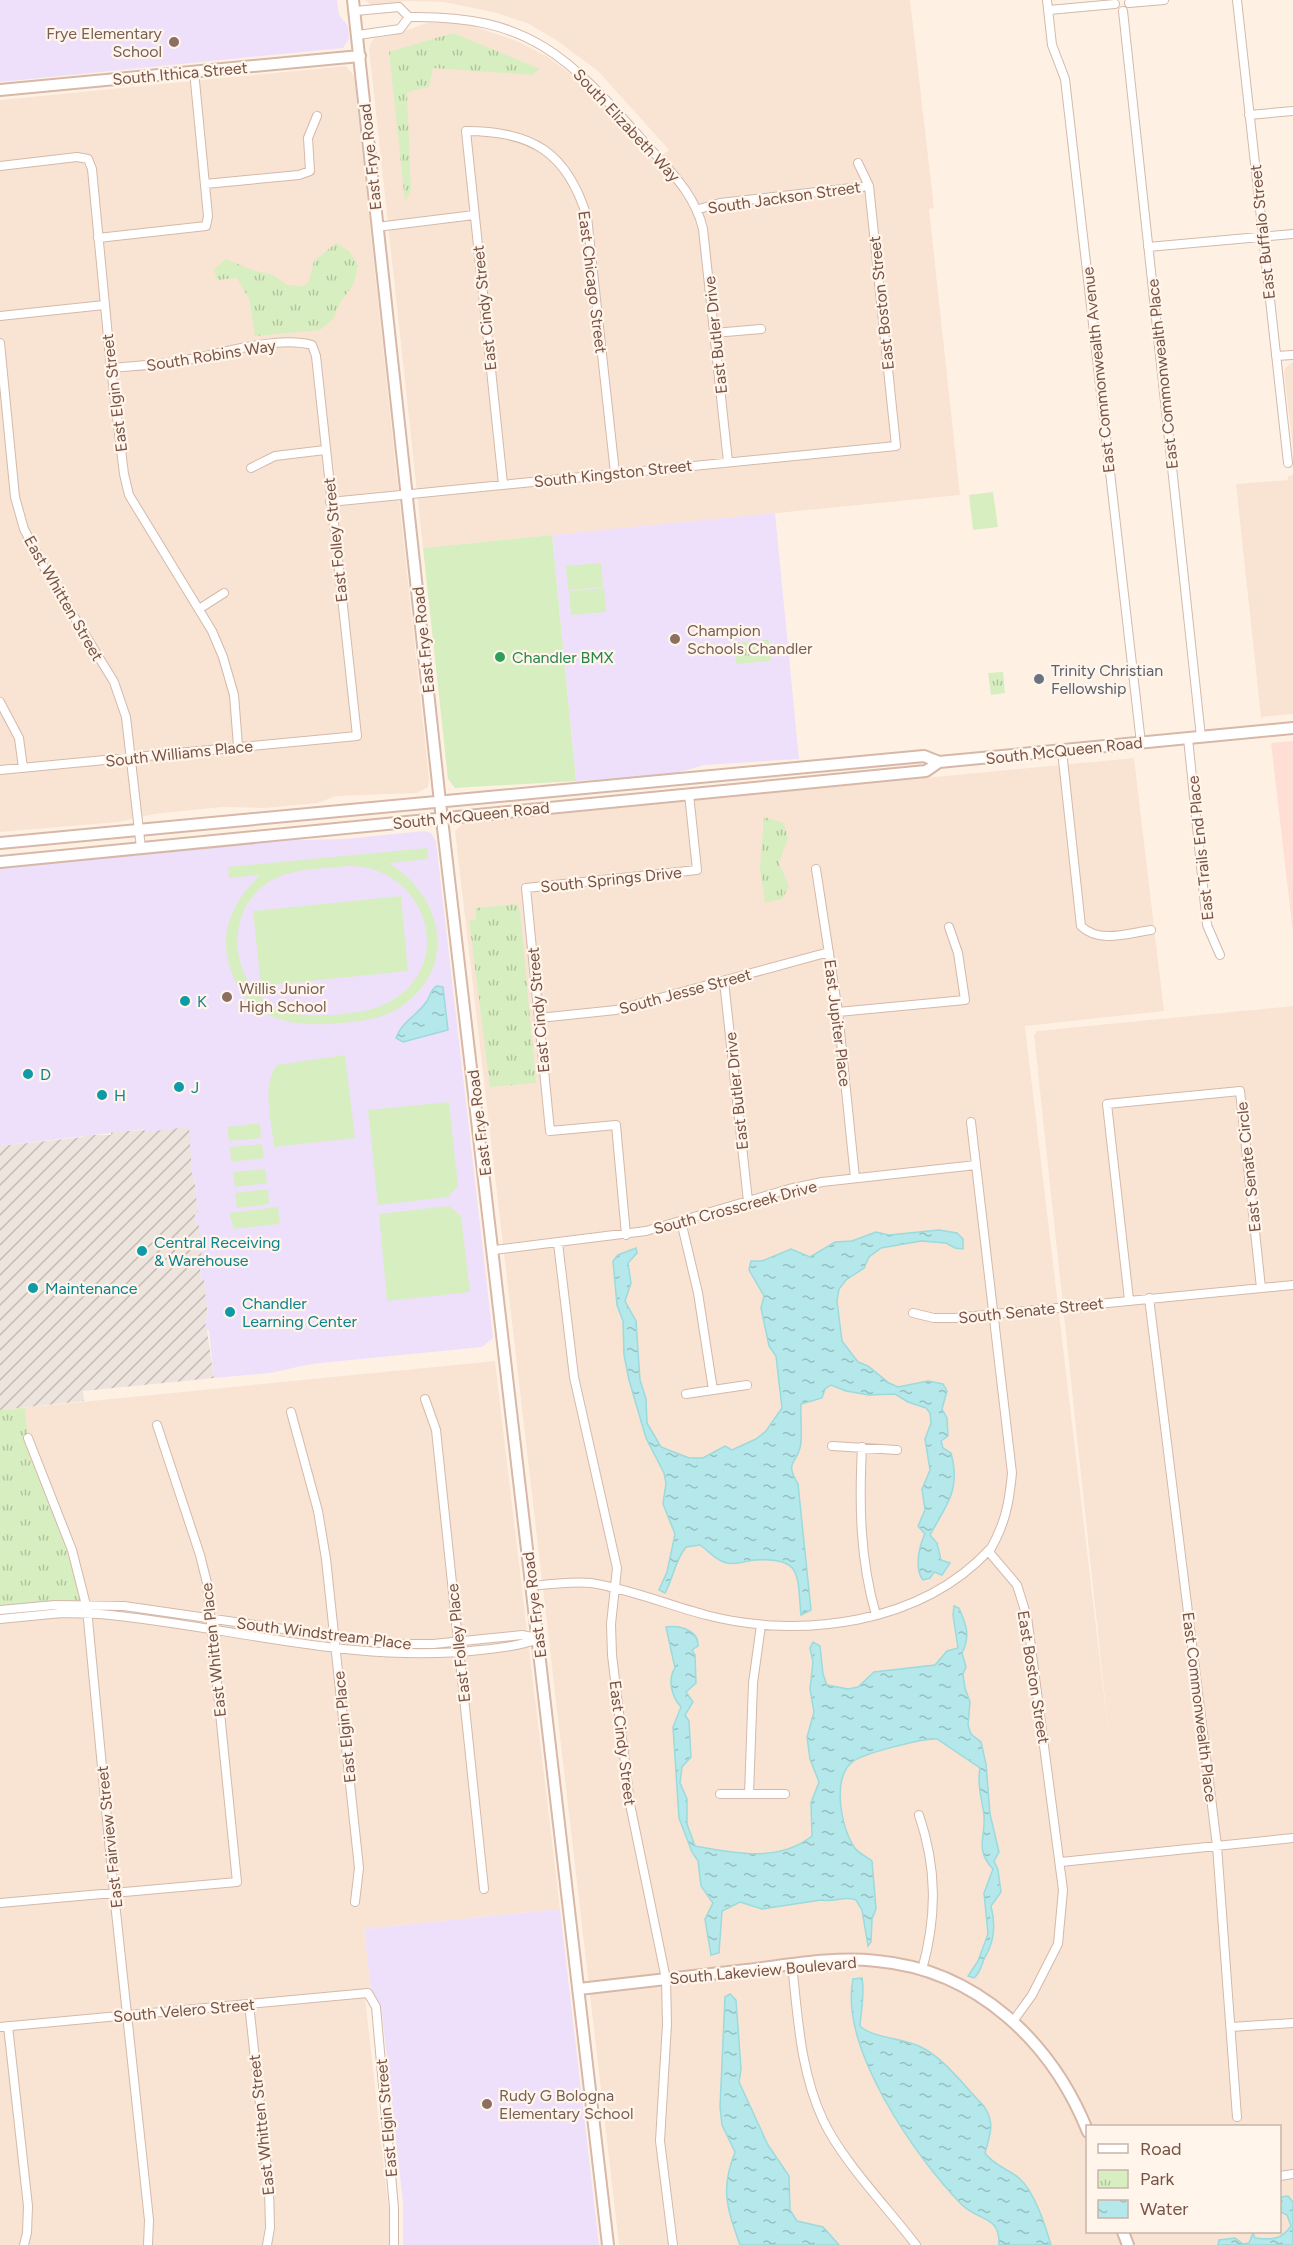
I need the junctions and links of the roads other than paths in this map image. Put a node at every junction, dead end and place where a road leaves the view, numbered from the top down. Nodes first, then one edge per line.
1 (1047, 0) edge
2 (1164, 0) edge
3 (1237, 0) edge
4 (1116, 2) edge
5 (1128, 2) edge
6 (354, 5) edge
7 (1049, 10) junction
8 (1123, 11) junction
9 (409, 17) junction
10 (358, 35) junction
11 (360, 56) junction
12 (194, 71) junction
13 (0, 90) edge
14 (1293, 111) edge
15 (1249, 115) junction
16 (317, 116) dead end
17 (466, 131) joint
18 (858, 163) dead end
19 (0, 166) edge
20 (205, 184) junction
21 (869, 186) junction
22 (699, 209) junction
23 (474, 215) junction
24 (377, 226) junction
25 (1293, 234) edge
26 (1263, 237) junction
27 (98, 238) junction
28 (1149, 247) junction
29 (104, 305) junction
30 (0, 316) edge
31 (761, 329) dead end
32 (714, 333) junction
33 (0, 343) edge
34 (312, 345) joint
35 (1293, 355) edge
36 (1276, 356) junction
37 (111, 368) junction
38 (896, 446) joint
39 (325, 450) junction
40 (729, 462) junction
41 (1288, 463) dead end
42 (251, 468) dead end
43 (615, 473) junction
44 (503, 484) junction
45 (406, 494) junction
46 (330, 502) junction
47 (224, 593) dead end
48 (199, 609) junction
49 (0, 702) edge
50 (1293, 728) edge
51 (357, 736) joint
52 (1201, 737) junction
53 (1188, 738) junction
54 (1141, 743) junction
55 (238, 746) junction
56 (1062, 751) junction
57 (132, 758) junction
58 (939, 762) junction
59 (23, 768) junction
60 (0, 770) edge
61 (688, 780) junction
62 (689, 794) junction
63 (440, 802) junction
64 (443, 818) junction
65 (138, 829) junction
66 (0, 843) edge
67 (141, 848) junction
68 (0, 862) edge
69 (816, 869) dead end
70 (526, 888) joint
71 (949, 927) dead end
72 (1151, 930) dead end
73 (829, 952) junction
74 (1220, 955) dead end
75 (724, 981) junction
76 (838, 1012) junction
77 (539, 1018) junction
78 (971, 1122) dead end
79 (976, 1165) junction
80 (855, 1178) junction
81 (748, 1201) junction
82 (681, 1221) junction
83 (626, 1235) junction
84 (558, 1243) junction
85 (494, 1250) junction
86 (1293, 1285) edge
87 (1261, 1288) junction
88 (1149, 1298) junction
89 (1129, 1300) junction
90 (913, 1313) dead end
91 (992, 1314) junction
92 (747, 1384) dead end
93 (713, 1390) junction
94 (686, 1394) dead end
95 (425, 1399) dead end
96 (291, 1412) dead end
97 (157, 1425) dead end
98 (28, 1438) dead end
99 (832, 1446) dead end
100 (862, 1448) junction
101 (897, 1450) dead end
102 (990, 1549) junction
103 (532, 1586) junction
104 (616, 1589) junction
105 (87, 1609) junction
106 (0, 1610) edge
107 (876, 1615) junction
108 (0, 1619) edge
109 (210, 1619) junction
110 (761, 1624) junction
111 (211, 1629) junction
112 (334, 1637) junction
113 (538, 1638) junction
114 (458, 1642) junction
115 (335, 1647) junction
116 (459, 1653) junction
117 (720, 1794) dead end
118 (749, 1794) junction
119 (785, 1794) dead end
120 (919, 1815) dead end
121 (1293, 1838) edge
122 (1217, 1846) junction
123 (1061, 1862) junction
124 (484, 1889) dead end
125 (114, 1893) junction
126 (355, 1902) dead end
127 (0, 1903) edge
128 (792, 1964) junction
129 (922, 1970) junction
130 (666, 1979) junction
131 (579, 1989) junction
132 (368, 1993) joint
133 (249, 2004) junction
134 (128, 2015) junction
135 (1014, 2020) junction
136 (1293, 2023) edge
137 (4, 2027) edge
138 (1231, 2027) junction
139 (1237, 2117) dead end
140 (1086, 2128) edge
141 (24, 2245) edge
142 (148, 2245) edge
143 (267, 2245) edge
144 (394, 2245) edge
145 (608, 2245) edge
146 (673, 2245) edge
147 (916, 2245) edge

1 - 7 street, East Commonwealth Avenue
2 - 5 street
3 - 15 street, East Buffalo Street
4 - 7 street
4 - 8 street
5 - 8 street
6 - 9 street, South Elizabeth Way
6 - 10 street, East Frye Road
7 - 54 street, East Commonwealth Avenue
8 - 28 street, East Commonwealth Place
9 - 10 street, South Elizabeth Way
9 - 22 street, South Elizabeth Way
10 - 11 street, East Frye Road
11 - 12 street, South Ithica Street
11 - 24 street, East Frye Road
12 - 13 street, South Ithica Street
12 - 20 street
14 - 15 street
15 - 26 street, East Buffalo Street
16 - 20 street
17 - 23 street, East Cindy Street
17 - 43 street, East Chicago Street
18 - 21 street, East Boston Street
19 - 27 street, East Elgin Street
20 - 27 street
21 - 22 street, South Jackson Street
21 - 38 street, East Boston Street
22 - 32 street, East Butler Drive
23 - 24 street
23 - 44 street, East Cindy Street
24 - 45 street, East Frye Road
25 - 26 street
26 - 28 street
26 - 36 street, East Buffalo Street
27 - 29 street, East Elgin Street
28 - 52 street, East Commonwealth Place
29 - 30 street
29 - 37 street, East Elgin Street
31 - 32 street
32 - 40 street, East Butler Drive
33 - 57 street, East Whitten Street
34 - 37 street, South Robins Way
34 - 39 street, East Folley Street
35 - 36 street
36 - 41 street, East Buffalo Street
37 - 48 street, East Elgin Street
38 - 40 street, South Kingston Street
39 - 42 street
39 - 46 street, East Folley Street
40 - 43 street, South Kingston Street
43 - 44 street, South Kingston Street
44 - 45 street, South Kingston Street
45 - 46 street, South Kingston Street
45 - 63 street, East Frye Road
46 - 51 street, East Folley Street
47 - 48 street
48 - 55 street, East Elgin Street
49 - 59 street
50 - 52 street, South McQueen Road
51 - 55 street, South Williams Place
52 - 53 street, South McQueen Road
53 - 54 street, South McQueen Road
53 - 74 street, East Trails End Place
54 - 56 street, South McQueen Road
55 - 57 street, South Williams Place
56 - 58 street, South McQueen Road
56 - 72 street
57 - 59 street, South Williams Place
57 - 65 street, East Whitten Street
58 - 61 street, South McQueen Road
58 - 62 street, South McQueen Road
59 - 60 street, South Williams Place
61 - 62 street
61 - 63 street, South McQueen Road
62 - 64 street, South McQueen Road
62 - 70 street, South Springs Drive
63 - 64 street, East Frye Road
63 - 65 street, South McQueen Road
64 - 67 street, South McQueen Road
64 - 85 street, East Frye Road
65 - 66 street, South McQueen Road
65 - 67 street, East Whitten Street
67 - 68 street, South McQueen Road
69 - 73 street, East Jupiter Place
70 - 77 street, East Cindy Street
71 - 76 street
73 - 75 street, South Jesse Street
73 - 76 street, East Jupiter Place
75 - 77 street, South Jesse Street
75 - 81 street, East Butler Drive
76 - 80 street, East Jupiter Place
77 - 83 street, East Cindy Street
78 - 79 street
79 - 80 street, South Crosscreek Drive
79 - 91 street
80 - 81 street, South Crosscreek Drive
81 - 82 street, South Crosscreek Drive
82 - 83 street, South Crosscreek Drive
82 - 93 street
83 - 84 street, South Crosscreek Drive
84 - 85 street, South Crosscreek Drive
84 - 104 street, East Cindy Street
85 - 103 street, East Frye Road
86 - 87 street, South Senate Street
87 - 88 street, South Senate Street
87 - 89 street, East Senate Circle
88 - 89 street, South Senate Street
88 - 122 street, East Commonwealth Place
89 - 91 street, South Senate Street
90 - 91 street, South Senate Street
91 - 102 street
92 - 93 street
93 - 94 street
95 - 114 street, East Folley Place
96 - 112 street, East Elgin Place
97 - 109 street, East Whitten Place
98 - 105 street, East Fairview Street
99 - 100 street
100 - 101 street
100 - 107 street
102 - 107 street
102 - 123 street, East Boston Street
103 - 104 street
103 - 113 street, East Frye Road
104 - 110 street
104 - 130 street, East Cindy Street
105 - 106 street, South Windstream Place
105 - 108 street, South Windstream Place
105 - 109 street, South Windstream Place
105 - 111 street, South Windstream Place
105 - 125 street, East Fairview Street
107 - 110 street
109 - 111 street, East Whitten Place
109 - 112 street, South Windstream Place
110 - 118 street
111 - 115 street, South Windstream Place
111 - 125 street, East Whitten Place
112 - 114 street, South Windstream Place
112 - 115 street, East Elgin Place
113 - 114 street, South Windstream Place
113 - 116 street, South Windstream Place
113 - 131 street, East Frye Road
114 - 116 street, East Folley Place
115 - 116 street, South Windstream Place
115 - 126 street, East Elgin Place
116 - 124 street, East Folley Place
117 - 118 street
118 - 119 street
120 - 129 street
121 - 122 street
122 - 123 street
122 - 138 street, East Commonwealth Place
123 - 135 street, East Boston Street
125 - 127 street
125 - 134 street, East Fairview Street
128 - 129 street, South Lakeview Boulevard
128 - 130 street, South Lakeview Boulevard
128 - 147 street
129 - 135 street, South Lakeview Boulevard
130 - 131 street, South Lakeview Boulevard
130 - 146 street, East Cindy Street
131 - 145 street, East Frye Road
132 - 133 street, South Velero Street
132 - 144 street, East Elgin Street
133 - 134 street, South Velero Street
133 - 143 street, East Whitten Street
134 - 137 street, South Velero Street
134 - 142 street, East Fairview Street
135 - 140 street, South Lakeview Boulevard
136 - 138 street
137 - 141 street
138 - 139 street, East Commonwealth Place

